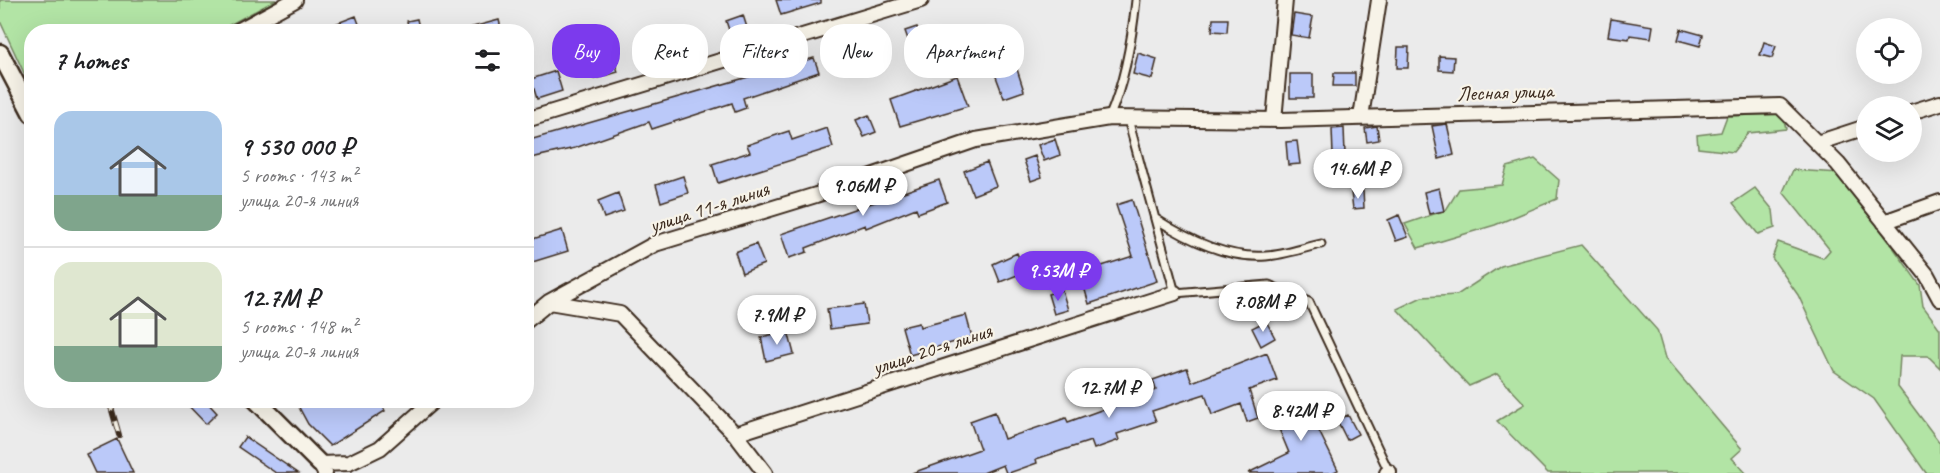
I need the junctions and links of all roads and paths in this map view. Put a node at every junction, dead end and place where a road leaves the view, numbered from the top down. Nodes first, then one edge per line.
1 (295, 0) edge
2 (921, 0) edge
3 (1136, 0) edge
4 (1285, 0) edge
5 (1379, 0) edge
6 (251, 24) edge
7 (0, 53) edge
8 (24, 99) edge
9 (1940, 103) edge
10 (1922, 109) edge
11 (1361, 117) junction
12 (534, 118) edge
13 (1109, 118) junction
14 (1128, 118) junction
15 (1274, 120) junction
16 (1856, 130) edge
17 (1817, 142) junction
18 (1940, 202) edge
19 (1156, 219) junction
20 (1884, 222) junction
21 (1321, 244) dead end
22 (1175, 293) junction
23 (1940, 299) edge
24 (549, 302) junction
25 (534, 314) edge
26 (264, 408) edge
27 (425, 408) edge
28 (735, 434) junction
29 (322, 469) edge
30 (765, 473) edge
31 (1388, 473) edge

1 - 6 street
2 - 12 street
3 - 13 lane
4 - 15 street
5 - 11 street
7 - 8 street
9 - 10 street
11 - 15 street, Лесная улица
11 - 17 street, Лесная улица
13 - 14 street, улица 11-я линия
13 - 24 street, улица 11-я линия
14 - 15 street, Лесная улица
14 - 19 lane
16 - 17 street
17 - 20 street, Лесная улица
18 - 20 street
19 - 21 lane
19 - 22 lane
20 - 23 street, Лесная улица
22 - 28 street, улица 20-я линия
22 - 31 lane
24 - 25 street, улица 11-я линия
24 - 28 street
26 - 29 street
27 - 29 street
28 - 30 street

